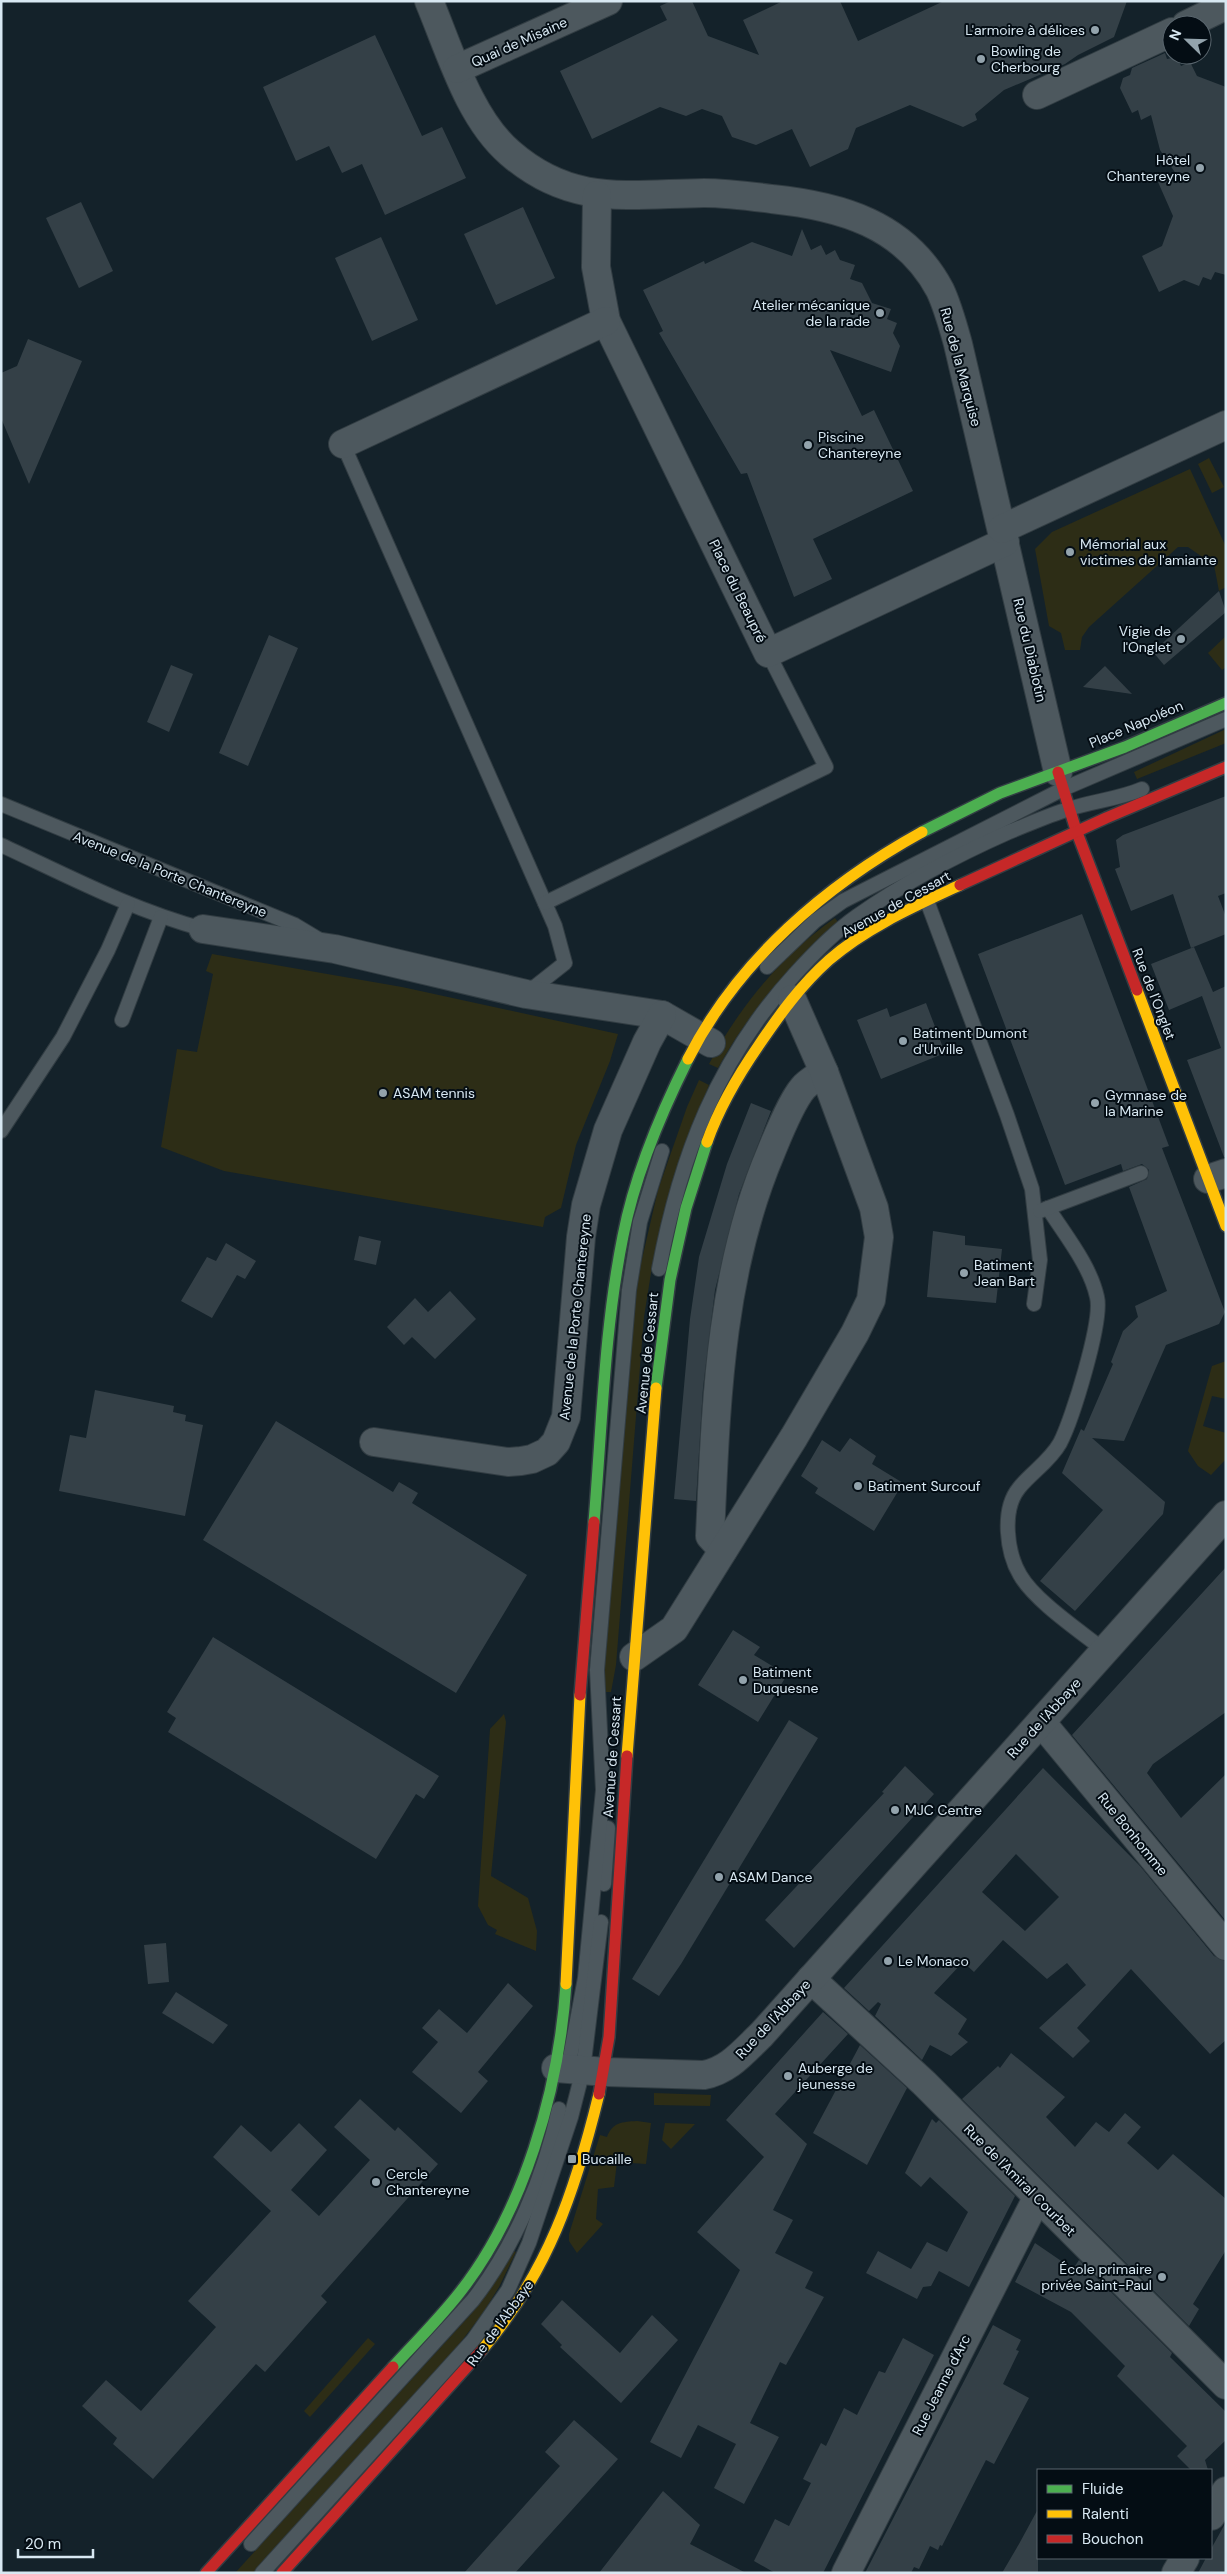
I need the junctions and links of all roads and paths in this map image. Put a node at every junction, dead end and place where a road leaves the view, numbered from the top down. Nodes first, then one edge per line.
1 (429, 1) edge
2 (608, 1) edge
3 (1223, 7) edge
4 (1207, 15) edge
5 (1162, 37) edge
6 (457, 69) junction
7 (1037, 95) dead end
8 (597, 195) junction
9 (606, 321) junction
10 (1226, 425) edge
11 (343, 444) joint
12 (1004, 536) junction
13 (768, 653) junction
14 (1226, 703) edge
15 (1226, 720) edge
16 (1226, 753) edge
17 (1226, 767) edge
18 (1061, 780) junction
19 (1, 804) edge
20 (1070, 808) junction
21 (1076, 830) junction
22 (1, 845) edge
23 (927, 901) junction
24 (545, 903) junction
25 (128, 904) junction
26 (161, 918) junction
27 (203, 929) joint
28 (335, 949) junction
29 (526, 994) junction
30 (792, 999) junction
31 (662, 1015) junction
32 (122, 1020) dead end
33 (706, 1040) junction
34 (824, 1072) junction
35 (1, 1131) edge
36 (1141, 1173) dead end
37 (1217, 1176) edge
38 (1048, 1208) junction
39 (1035, 1213) junction
40 (1226, 1226) edge
41 (654, 1292) dead end
42 (1034, 1304) dead end
43 (646, 1356) dead end
44 (374, 1442) dead end
45 (1226, 1515) edge
46 (723, 1550) junction
47 (1104, 1651) junction
48 (634, 1657) junction
49 (1041, 1722) junction
50 (1226, 1946) edge
51 (811, 1979) junction
52 (578, 2070) junction
53 (1037, 2198) junction
54 (1226, 2385) edge
55 (1226, 2491) edge
56 (1212, 2514) edge
57 (1184, 2559) edge
58 (206, 2573) edge
59 (225, 2573) edge
60 (262, 2573) edge
61 (282, 2573) edge
62 (846, 2573) edge
63 (1176, 2573) edge

1 - 6 street, Rue de la Marquise
2 - 6 street, Quai de Misaine
3 - 4 street
5 - 7 street
6 - 8 street, Rue de la Marquise
8 - 9 street, Place du Beaupré
8 - 12 street, Rue de la Marquise
9 - 11 street
9 - 13 street, Place du Beaupré
10 - 12 street
11 - 24 lane
12 - 13 street, Place du Beaupré
12 - 18 street, Rue du Diablotin
13 - 24 lane
14 - 18 main road, Place Napoléon
15 - 18 lane
16 - 20 lane
17 - 21 main road
18 - 20 main road, Rue de l'Onglet
18 - 33 lane
18 - 33 main road
19 - 28 lane, Avenue de la Porte Chantereyne
20 - 21 main road, Rue de l'Onglet
20 - 41 lane
21 - 23 main road, Avenue de Cessart
21 - 37 main road, Rue de l'Onglet
22 - 25 lane, Avenue de la Porte Chantereyne
23 - 30 main road, Avenue de Cessart
23 - 39 lane
24 - 29 lane
25 - 26 lane, Avenue de la Porte Chantereyne
25 - 35 lane
26 - 27 lane, Avenue de la Porte Chantereyne
26 - 32 lane
27 - 28 street, Avenue de la Porte Chantereyne
28 - 29 street, Avenue de la Porte Chantereyne
29 - 31 street, Avenue de la Porte Chantereyne
30 - 34 street
30 - 48 main road, Avenue de Cessart
31 - 33 street, Avenue de la Porte Chantereyne
31 - 44 street, Avenue de la Porte Chantereyne
33 - 52 lane
33 - 52 main road, Rue de l'Abbaye
34 - 46 street
34 - 46 street
36 - 38 lane
37 - 40 main road, Rue de l'Onglet
38 - 39 lane
38 - 47 lane
39 - 42 lane
43 - 52 lane
45 - 47 street, Rue de l'Abbaye
46 - 48 street
47 - 49 street, Rue de l'Abbaye
48 - 52 main road, Avenue de Cessart
49 - 50 street, Rue Bonhomme
49 - 51 street, Rue de l'Abbaye
51 - 52 street, Rue de l'Abbaye
51 - 53 street, Rue de l'Amiral Courbet
52 - 58 main road, Rue de l'Abbaye
52 - 59 lane
52 - 60 lane
52 - 61 main road, Rue de l'Abbaye
53 - 54 street, Rue de l'Amiral Courbet
53 - 62 street, Rue Jeanne d'Arc
55 - 56 street
57 - 63 street

